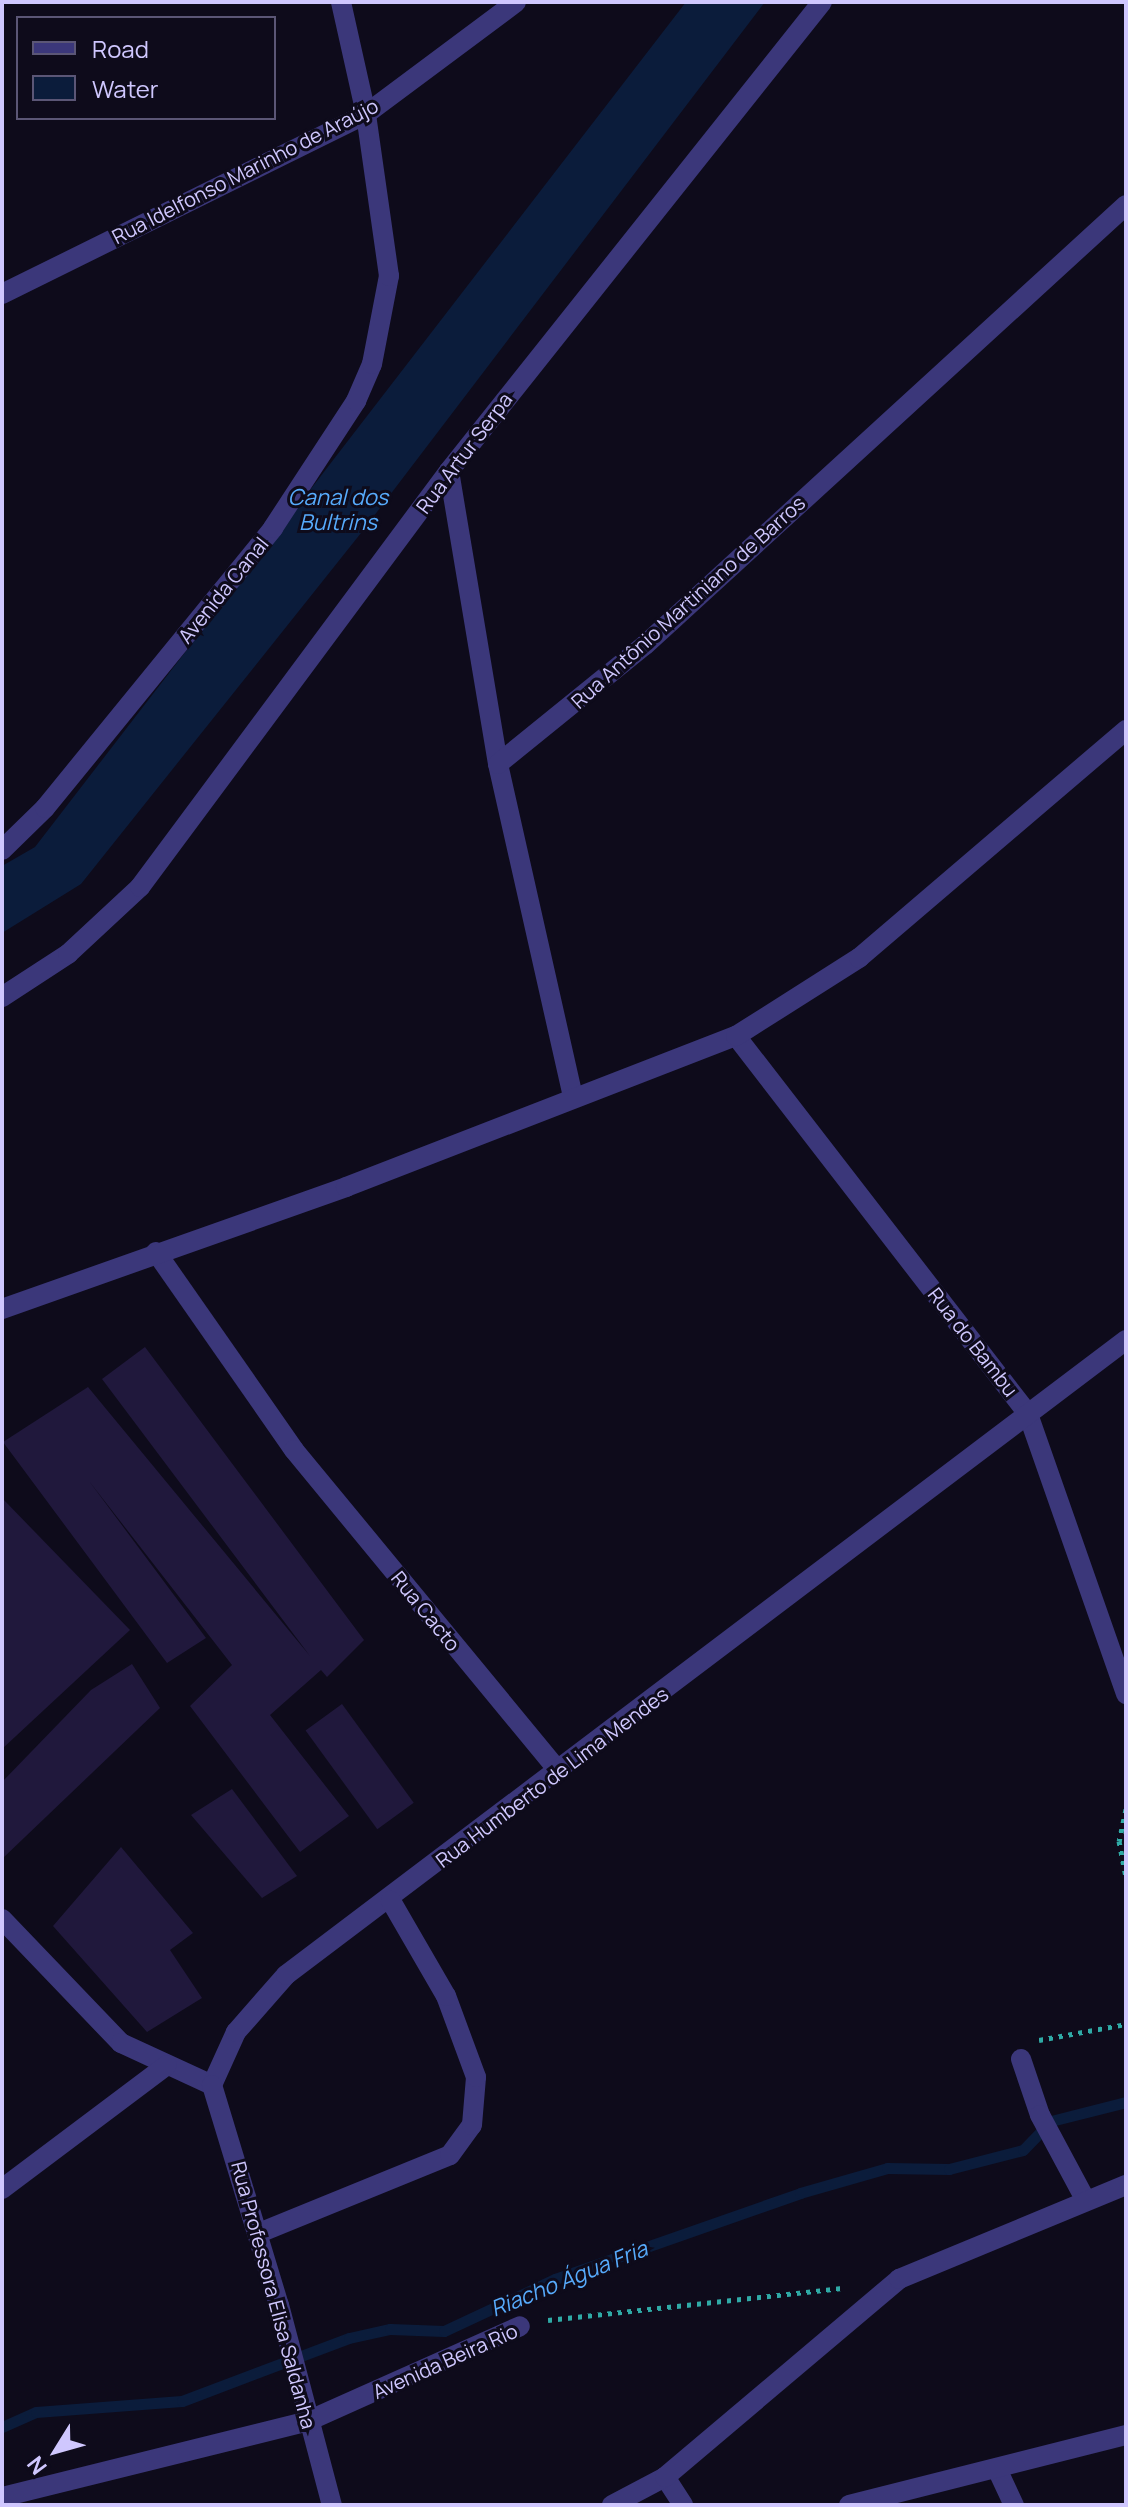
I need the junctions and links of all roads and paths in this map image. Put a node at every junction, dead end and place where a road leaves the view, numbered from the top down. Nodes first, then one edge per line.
1 (341, 2) edge
2 (516, 2) edge
3 (822, 2) edge
4 (366, 114) junction
5 (1126, 205) edge
6 (2, 294) edge
7 (449, 471) junction
8 (1126, 730) edge
9 (498, 764) junction
10 (2, 850) edge
11 (2, 997) edge
12 (736, 1036) junction
13 (573, 1097) junction
14 (156, 1252) junction
15 (2, 1309) edge
16 (1126, 1340) edge
17 (1028, 1414) junction
18 (1126, 1694) edge
19 (559, 1771) junction
20 (1126, 1809) edge
21 (1126, 1876) edge
22 (391, 1901) junction
23 (2, 1919) edge
24 (1126, 2024) edge
25 (1021, 2059) joint
26 (167, 2065) junction
27 (212, 2085) junction
28 (1126, 2185) edge
29 (2, 2189) edge
30 (1085, 2199) junction
31 (259, 2233) junction
32 (899, 2279) junction
33 (520, 2326) joint
34 (306, 2416) junction
35 (1126, 2435) edge
36 (998, 2471) junction
37 (665, 2477) junction
38 (2, 2497) edge
39 (332, 2505) edge
40 (612, 2505) edge
41 (683, 2505) edge
42 (849, 2505) edge
43 (1014, 2505) edge

1 - 4 street
2 - 4 street, Rua Idelfonso Marinho de Araújo
3 - 7 street, Rua Artur Serpa
4 - 6 street, Rua Idelfonso Marinho de Araújo
4 - 10 street, Avenida Canal
5 - 9 street, Rua Antônio Martiniano de Barros
7 - 9 street
7 - 11 street, Rua Artur Serpa
8 - 12 street
9 - 13 street
12 - 13 street
12 - 17 street, Rua do Bambu
13 - 14 street
14 - 15 street
14 - 19 street, Rua Cacto
16 - 17 street, Rua Humberto de Lima Mendes
17 - 18 street, Rua do Bambu
17 - 19 street, Rua Humberto de Lima Mendes
19 - 22 street, Rua Humberto de Lima Mendes
20 - 21 path
22 - 27 street, Rua Humberto de Lima Mendes
22 - 31 street
23 - 26 street
24 - 25 path
25 - 30 street
26 - 27 street
26 - 29 street
27 - 31 street, Rua Professora Elisa Saldanha
28 - 30 street
30 - 32 street
31 - 34 street, Rua Professora Elisa Saldanha
32 - 33 path, Avenida Beira Rio
32 - 37 street
33 - 34 street, Avenida Beira Rio
34 - 38 street, Avenida Beira Rio
34 - 39 street, Rua Professora Elisa Saldanha
35 - 36 street
36 - 42 street
36 - 43 street
37 - 40 street
37 - 41 street

